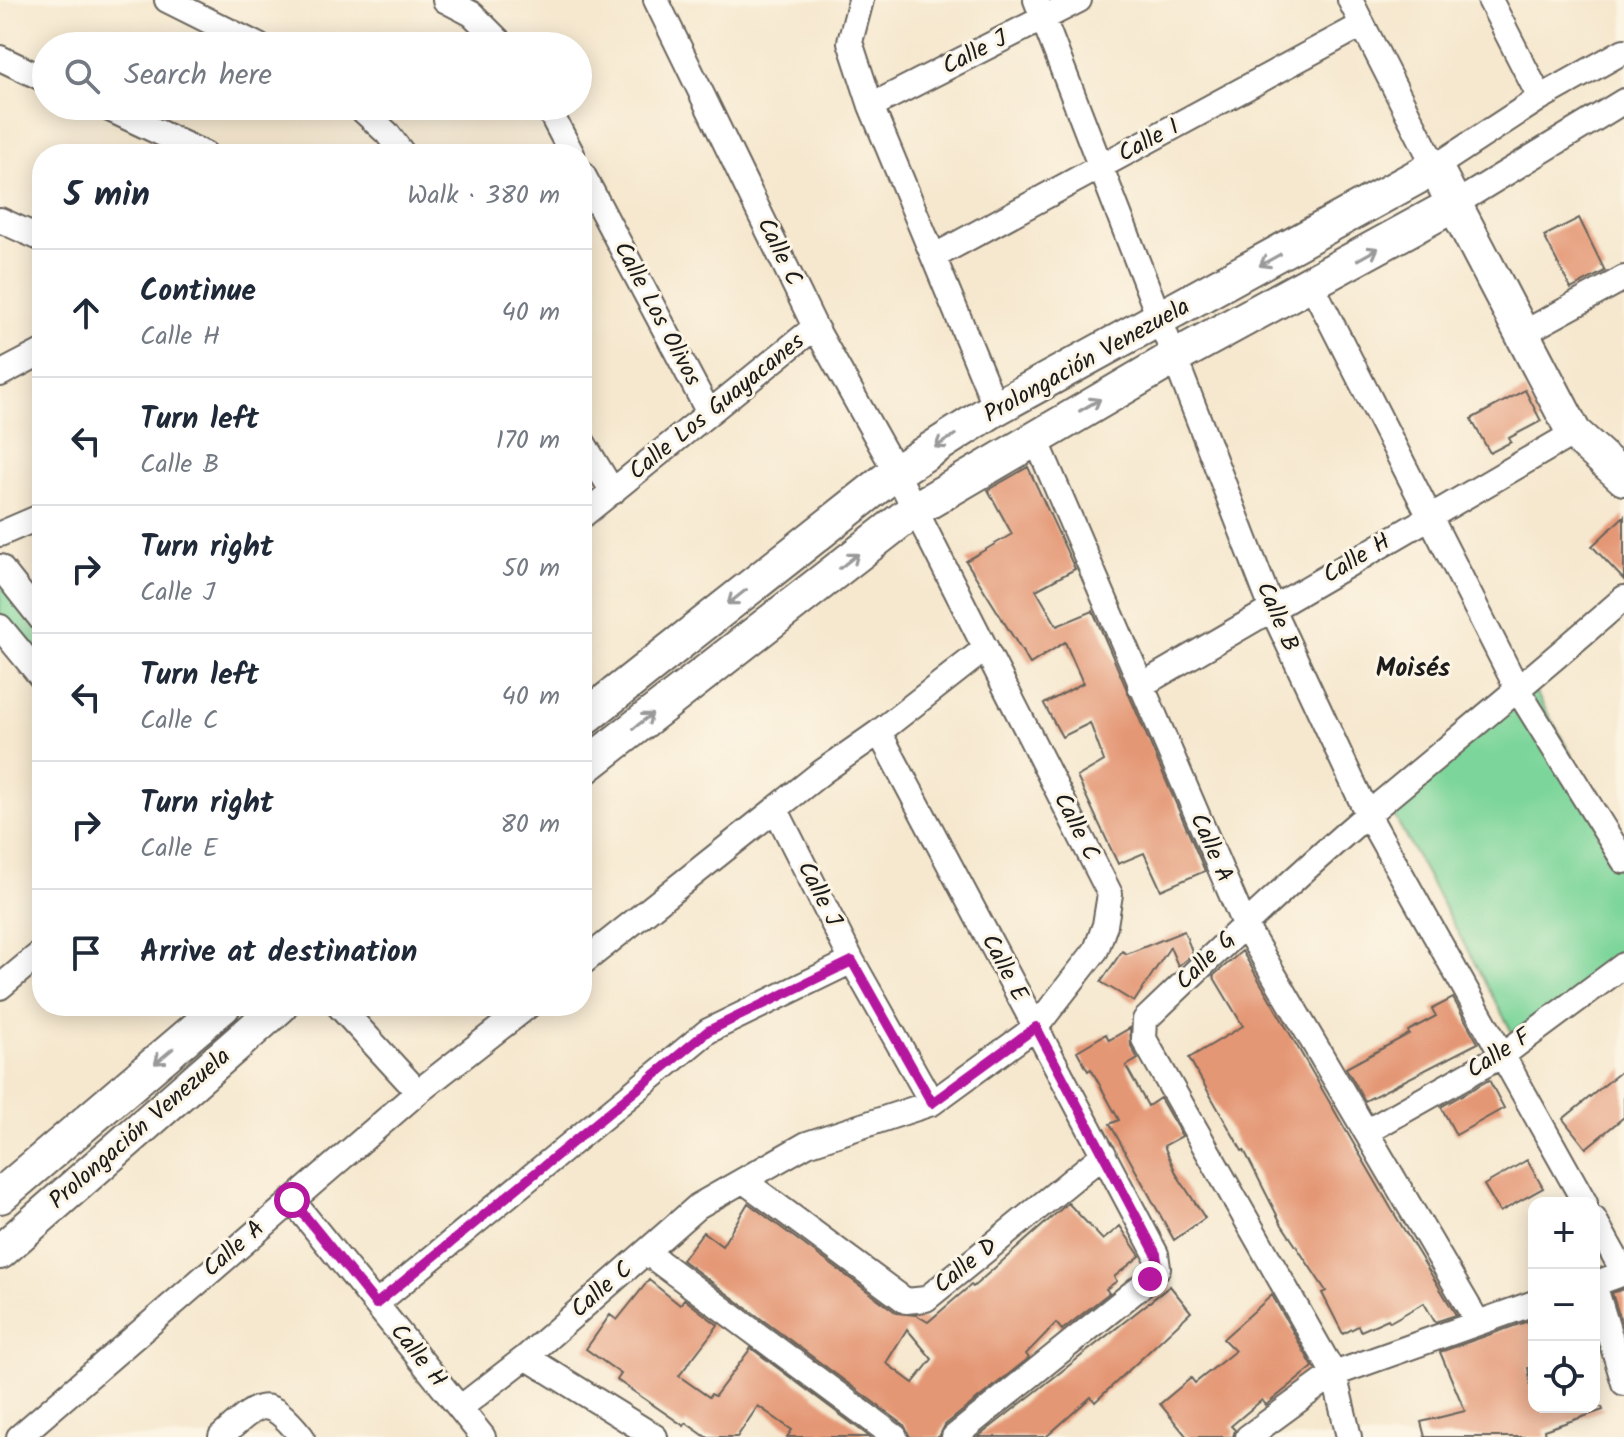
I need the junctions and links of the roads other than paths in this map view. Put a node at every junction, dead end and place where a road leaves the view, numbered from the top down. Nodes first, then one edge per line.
1 (167, 0) edge
2 (445, 0) edge
3 (656, 0) edge
4 (861, 0) edge
5 (1079, 0) edge
6 (1350, 0) edge
7 (1490, 0) edge
8 (1040, 9) edge
9 (1362, 25) junction
10 (231, 32) edge
11 (490, 32) edge
12 (1624, 51) edge
13 (0, 58) edge
14 (32, 73) edge
15 (1540, 98) junction
16 (1624, 101) edge
17 (871, 106) junction
18 (133, 120) edge
19 (373, 120) edge
20 (554, 120) edge
21 (184, 144) edge
22 (395, 144) edge
23 (567, 144) edge
24 (1101, 166) junction
25 (1435, 167) junction
26 (592, 192) edge
27 (1455, 204) junction
28 (0, 220) edge
29 (32, 234) edge
30 (935, 256) junction
31 (1624, 278) edge
32 (1312, 285) junction
33 (1160, 322) junction
34 (815, 327) junction
35 (1522, 334) junction
36 (32, 357) edge
37 (1175, 357) junction
38 (1, 373) edge
39 (996, 408) junction
40 (709, 413) junction
41 (1574, 433) junction
42 (1035, 437) junction
43 (592, 457) edge
44 (896, 472) junction
45 (1624, 478) edge
46 (613, 492) junction
47 (592, 508) edge
48 (914, 510) junction
49 (1429, 517) junction
50 (32, 520) edge
51 (0, 534) edge
52 (0, 567) edge
53 (1624, 598) edge
54 (32, 607) edge
55 (1272, 609) junction
56 (0, 627) edge
57 (986, 648) junction
58 (32, 666) edge
59 (1140, 686) junction
60 (1519, 692) junction
61 (592, 712) edge
62 (879, 732) junction
63 (592, 761) edge
64 (776, 810) junction
65 (1368, 815) junction
66 (1624, 861) edge
67 (1244, 924) junction
68 (592, 955) edge
69 (32, 960) edge
70 (852, 961) junction
71 (1624, 965) edge
72 (0, 987) edge
73 (211, 1016) edge
74 (269, 1016) edge
75 (348, 1016) edge
76 (515, 1016) edge
77 (1036, 1027) junction
78 (1504, 1054) junction
79 (418, 1092) junction
80 (932, 1103) junction
81 (1366, 1132) junction
82 (1104, 1154) junction
83 (744, 1181) junction
84 (0, 1196) edge
85 (1582, 1197) edge
86 (292, 1200) junction
87 (1600, 1230) edge
88 (0, 1252) edge
89 (646, 1252) junction
90 (1624, 1273) edge
91 (1600, 1282) edge
92 (376, 1304) junction
93 (1600, 1304) edge
94 (1528, 1305) edge
95 (1477, 1321) junction
96 (526, 1357) junction
97 (1334, 1374) junction
98 (1624, 1383) edge
99 (460, 1408) junction
100 (19, 1437) edge
101 (221, 1437) edge
102 (302, 1437) edge
103 (483, 1437) edge
104 (655, 1437) edge
105 (895, 1437) edge
106 (954, 1437) edge
107 (1248, 1437) edge
108 (1349, 1437) edge

1 - 10 street
2 - 11 street
3 - 34 street, Calle C
4 - 17 street
5 - 8 street, Calle J
6 - 9 street
7 - 15 street
8 - 17 street, Calle J
8 - 24 street, Calle B
9 - 24 street, Calle I
9 - 25 street
12 - 15 street, Prolongación Venezuela
13 - 14 street
15 - 25 street, Prolongación Venezuela
16 - 27 street, Prolongación Venezuela
17 - 30 street
18 - 21 street
19 - 22 street
20 - 23 street
24 - 30 street, Calle I
24 - 33 street, Calle B
25 - 27 street
25 -> 33 street, Prolongación Venezuela
26 - 40 street, Calle Los Olivos
32 -> 27 street, Prolongación Venezuela
27 - 35 street
28 - 29 street
30 - 39 street
31 - 35 street
32 - 37 street, Prolongación Venezuela
32 - 49 street
33 - 37 street, Calle B
33 - 39 street, Prolongación Venezuela
34 - 40 street, Calle Los Guayacanes
34 - 44 street, Calle C
35 - 41 street
36 - 38 street
42 -> 37 street, Prolongación Venezuela
37 - 55 street, Calle B
39 -> 44 street, Prolongación Venezuela
40 - 46 street, Calle Los Guayacanes
41 - 45 street
41 - 49 street, Calle H
42 - 48 street, Prolongación Venezuela
42 - 59 street, Calle A
43 - 46 street
44 - 48 street, Calle C
44 -> 61 street, Prolongación Venezuela
46 - 47 street, Calle Los Guayacanes
48 - 57 street, Calle C
63 -> 48 street, Prolongación Venezuela
49 - 55 street, Calle H
49 - 60 street
50 - 51 street
52 - 54 street
53 - 60 street, Calle G
55 - 59 street, Calle H
55 - 65 street, Calle B
56 - 58 street
57 - 62 street
57 - 77 street, Calle C
59 - 67 street, Calle A
60 - 65 street, Calle G
60 - 66 street
62 - 64 street
62 - 77 street, Calle E
64 - 68 street
64 - 70 street, Calle J
65 - 67 street, Calle G
65 - 78 street, Calle B
67 - 81 street, Calle A
67 - 97 street, Calle G
69 - 72 street
70 - 80 street, Calle J
70 - 92 street
71 - 78 street, Calle F
73 -> 84 street, Prolongación Venezuela
74 - 88 street, Prolongación Venezuela
75 - 79 street
76 - 79 street, Calle A
77 - 80 street, Calle C
77 - 82 street, Calle E
78 - 81 street, Calle F
78 - 85 street, Calle B
79 - 86 street, Calle A
80 - 83 street, Calle C
81 - 95 street, Calle A
82 - 83 street, Calle D
82 - 106 street, Calle E
83 - 89 street, Calle C
86 - 92 street, Calle H
86 - 100 street, Calle A
87 - 90 street
89 - 96 street, Calle C
89 - 105 street
90 - 91 street
92 - 99 street, Calle H
93 - 98 street
94 - 95 street
95 - 97 street
96 - 99 street, Calle C
96 - 104 street
97 - 107 street
97 - 108 street, Calle G
99 - 103 street, Calle H
101 - 102 street

